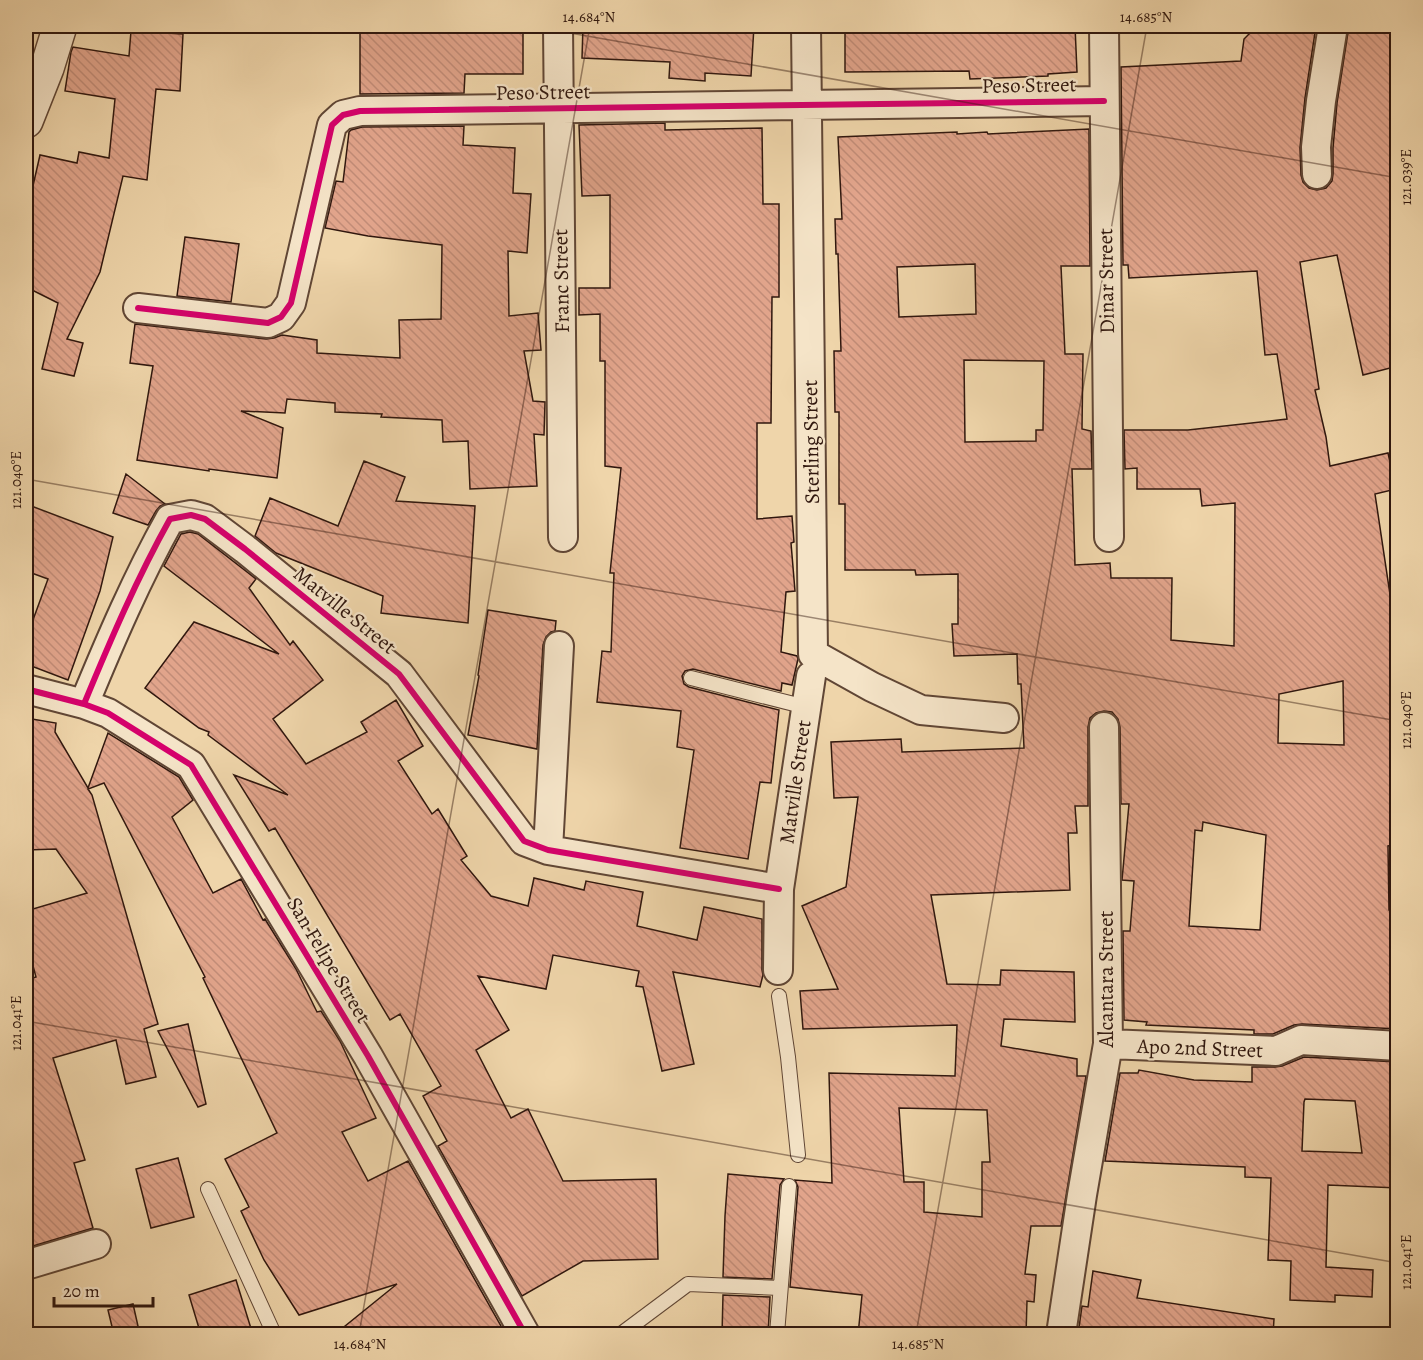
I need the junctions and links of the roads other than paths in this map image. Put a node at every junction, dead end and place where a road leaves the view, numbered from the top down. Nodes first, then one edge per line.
1 (60, 26) edge
2 (558, 26) edge
3 (806, 26) edge
4 (1104, 26) edge
5 (1333, 26) edge
6 (1104, 101) junction
7 (807, 105) junction
8 (559, 108) junction
9 (26, 121) edge
10 (1317, 174) dead end
11 (138, 308) dead end
12 (563, 537) dead end
13 (1109, 537) dead end
14 (559, 646) dead end
15 (812, 665) junction
16 (691, 678) dead end
17 (26, 689) edge
18 (84, 704) junction
19 (806, 707) junction
20 (1004, 718) dead end
21 (1104, 727) dead end
22 (548, 850) junction
23 (779, 889) junction
24 (779, 983) joint
25 (1108, 1044) junction
26 (1398, 1046) edge
27 (798, 1155) dead end
28 (789, 1186) dead end
29 (208, 1189) dead end
30 (96, 1244) dead end
31 (26, 1265) edge
32 (780, 1288) junction
33 (274, 1335) edge
34 (525, 1335) edge
35 (621, 1335) edge
36 (777, 1335) edge
37 (1061, 1335) edge

1 - 9 street
2 - 8 street, Franc Street
3 - 7 street, Sterling Street
4 - 6 street, Dinar Street
5 - 10 street
6 - 7 street, Peso Street
6 - 13 street, Dinar Street
7 - 8 street, Peso Street
7 - 15 street, Sterling Street
8 - 11 street, Peso Street
8 - 12 street, Franc Street
14 - 22 street
15 - 19 street, Matville Street
15 - 20 street
16 - 19 lane
17 - 18 street, San Felipe Street
18 - 22 street, Matville Street
18 - 34 street, San Felipe Street
19 - 23 street, Matville Street
21 - 25 street, Alcantara Street
22 - 23 street, Matville Street
23 - 24 street, Matville Street
24 - 27 lane
25 - 26 street, Apo 2nd Street
25 - 37 street, Alcantara Street
28 - 32 lane
29 - 33 lane
30 - 31 street
32 - 35 lane
32 - 36 lane

